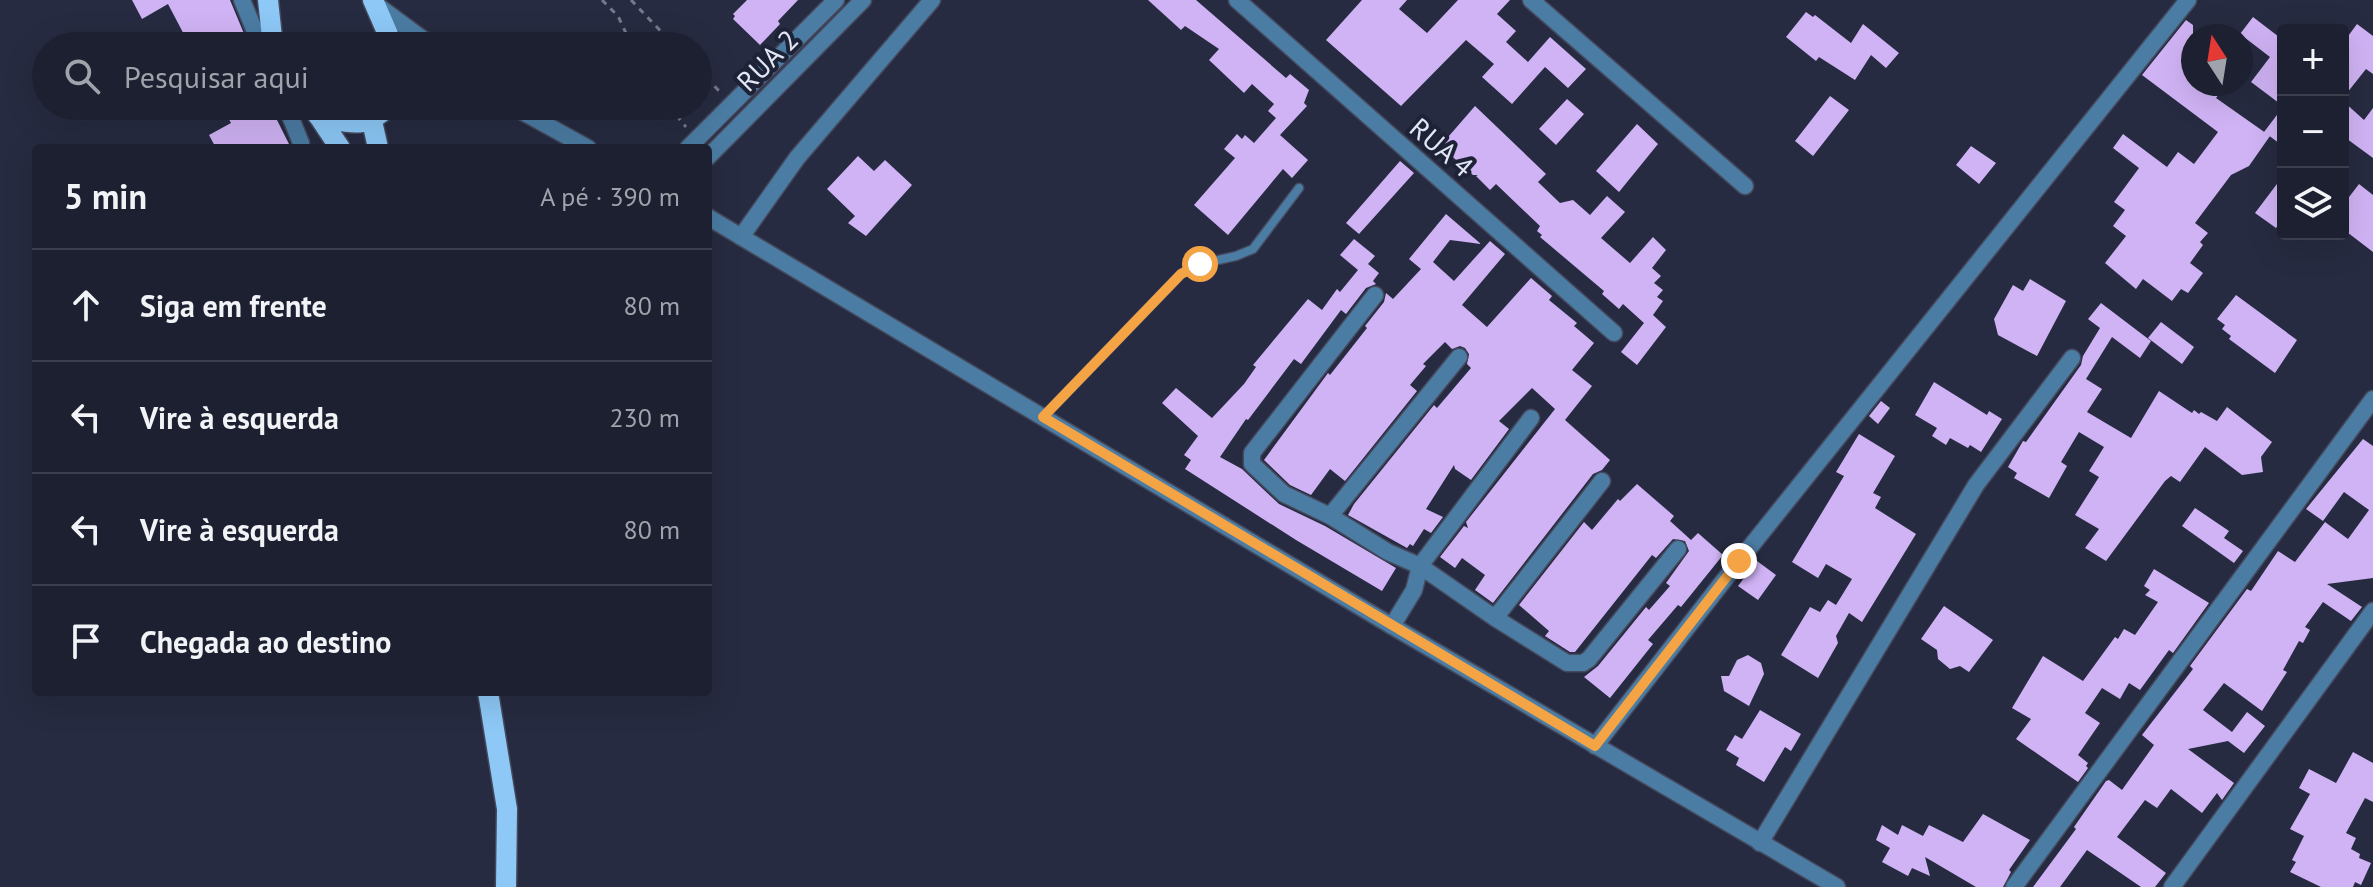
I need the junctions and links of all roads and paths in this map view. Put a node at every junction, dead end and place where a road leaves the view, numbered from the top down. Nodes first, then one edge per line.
1 (242, 0) edge
2 (268, 0) edge
3 (602, 0) edge
4 (631, 0) edge
5 (836, 0) edge
6 (863, 0) edge
7 (932, 0) edge
8 (1237, 0) edge
9 (1531, 0) edge
10 (2188, 0) edge
11 (375, 3) edge
12 (255, 32) edge
13 (271, 32) edge
14 (387, 32) edge
15 (413, 32) edge
16 (625, 32) edge
17 (662, 32) edge
18 (763, 73) junction
19 (712, 83) edge
20 (777, 87) junction
21 (732, 104) junction
22 (292, 120) edge
23 (321, 120) edge
24 (343, 120) edge
25 (537, 120) edge
26 (677, 120) edge
27 (372, 121) joint
28 (301, 143) dead end
29 (337, 144) edge
30 (377, 144) edge
31 (581, 144) edge
32 (692, 144) edge
33 (712, 153) edge
34 (1745, 186) dead end
35 (1299, 188) dead end
36 (712, 219) edge
37 (741, 237) junction
38 (1375, 295) dead end
39 (1614, 333) dead end
40 (1459, 357) dead end
41 (2072, 358) dead end
42 (2373, 399) edge
43 (1043, 417) junction
44 (1531, 418) dead end
45 (1602, 481) dead end
46 (1330, 516) junction
47 (1678, 549) dead end
48 (1420, 566) junction
49 (2373, 611) edge
50 (1495, 618) junction
51 (1392, 626) junction
52 (489, 696) edge
53 (1595, 746) junction
54 (1760, 843) junction
55 (506, 887) edge
56 (1837, 887) edge
57 (2014, 887) edge
58 (2172, 887) edge

1 - 12 street
2 - 13 main road
3 - 16 path
4 - 17 path
5 - 18 street, RUA 2
6 - 20 street, RUA 2
7 - 37 street
8 - 39 street, RUA 4
9 - 34 street
10 - 53 street
11 - 14 main road
11 - 15 street
18 - 20 street
18 - 21 street, RUA 2
19 - 21 path
20 - 33 street, RUA 2
21 - 32 street, RUA 2
22 - 28 street
23 - 29 main road
24 - 27 main road
25 - 31 street
26 - 32 path
27 - 30 main road
35 - 43 lane
36 - 37 street
37 - 43 street
38 - 46 street
40 - 46 street
41 - 54 street
42 - 57 street
43 - 51 street
44 - 48 street
45 - 50 street
46 - 48 street
47 - 50 street
48 - 50 street
48 - 51 street
49 - 58 street
51 - 53 street
52 - 55 main road
53 - 54 street
54 - 56 street

